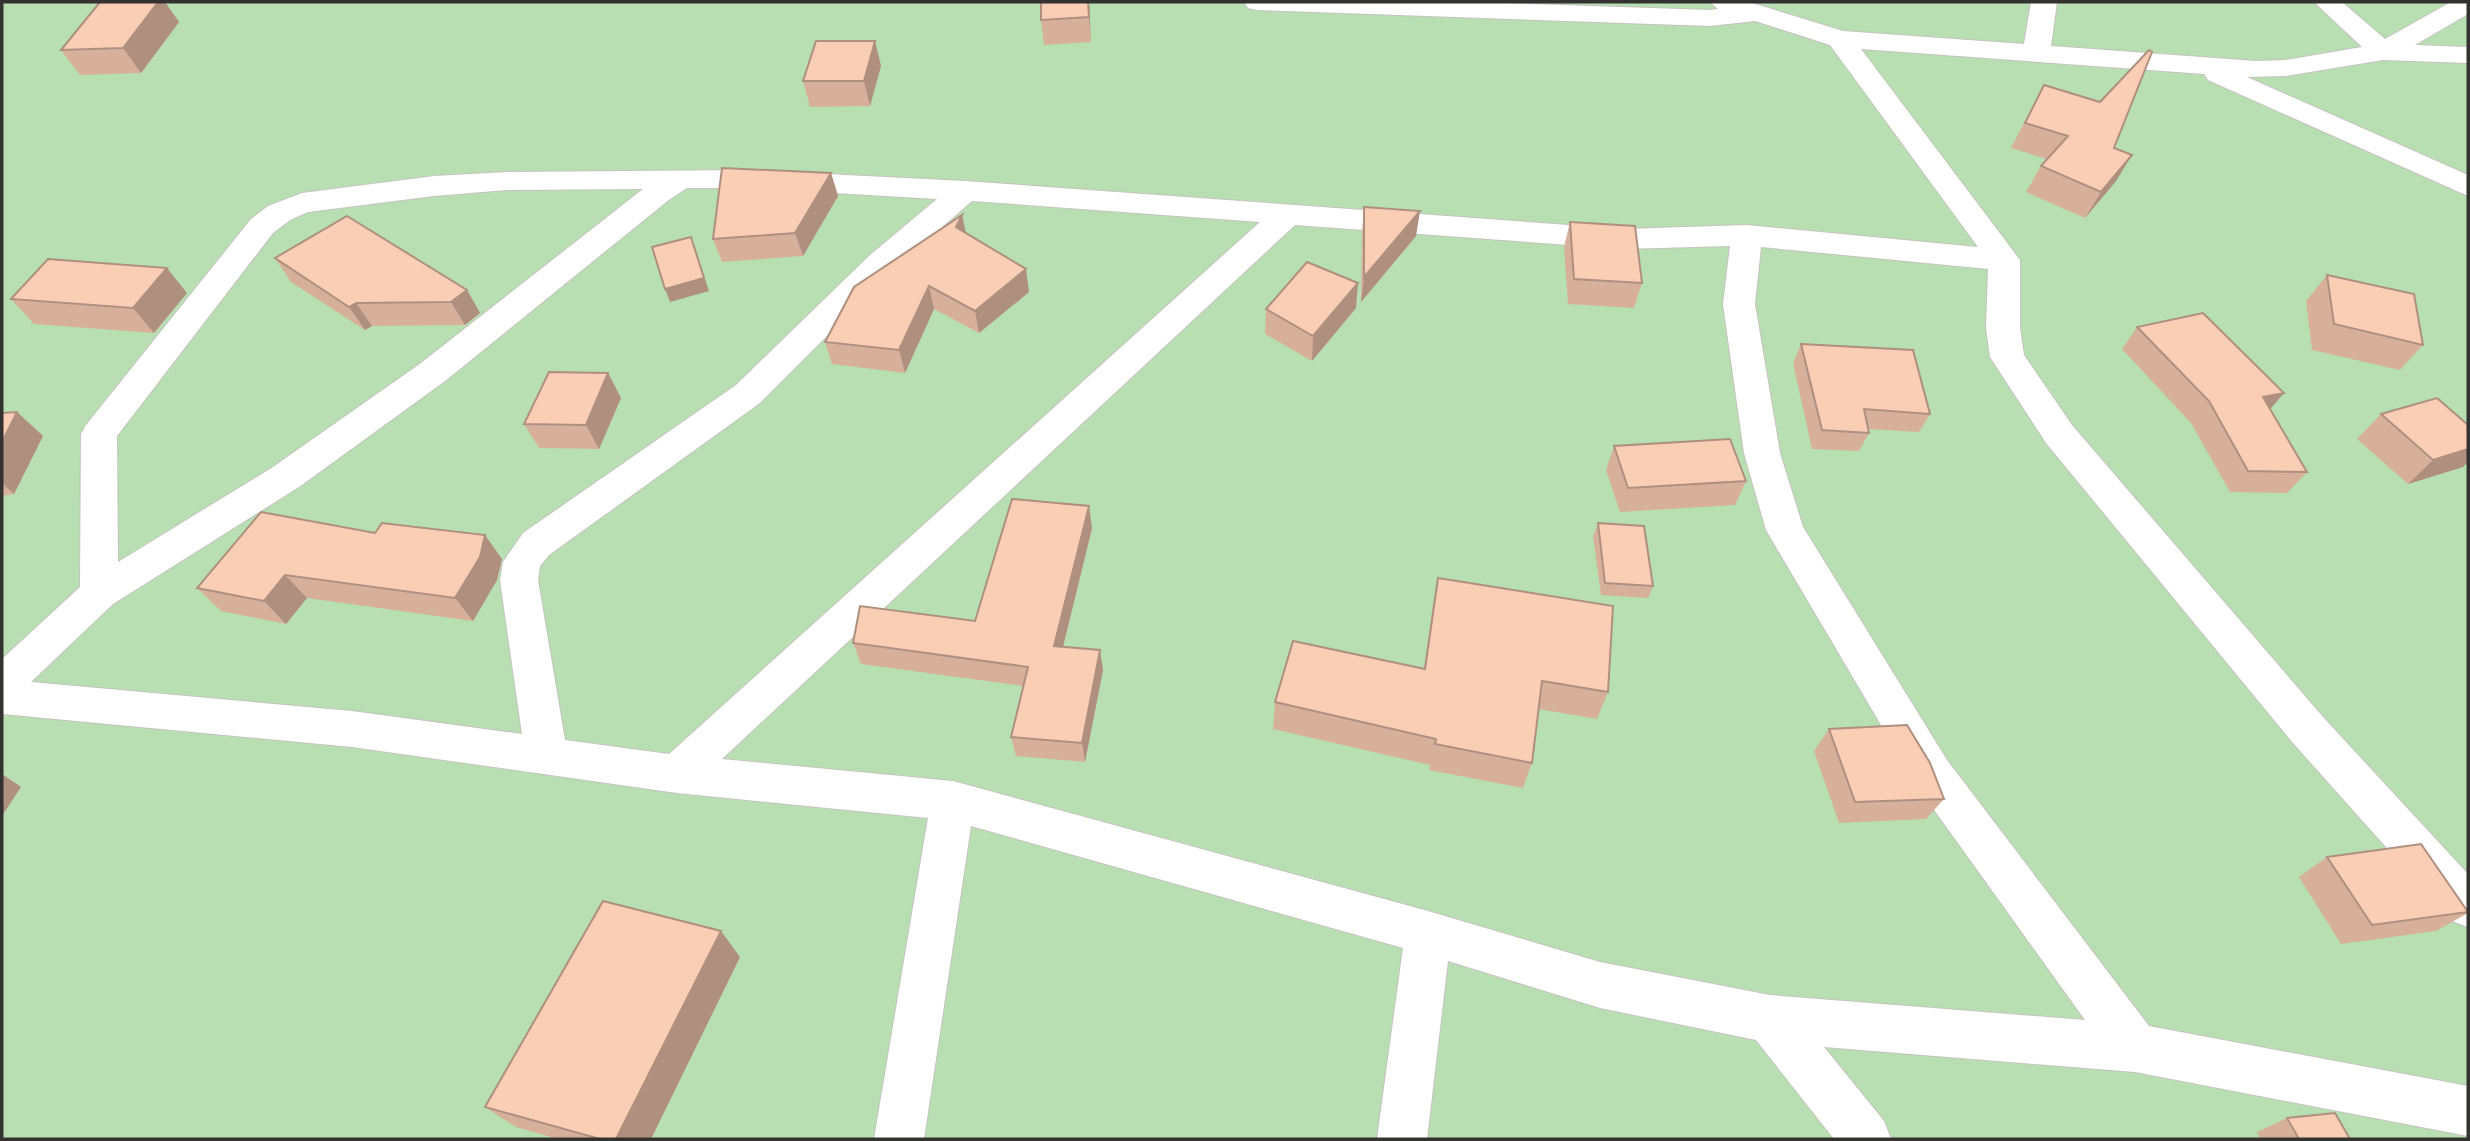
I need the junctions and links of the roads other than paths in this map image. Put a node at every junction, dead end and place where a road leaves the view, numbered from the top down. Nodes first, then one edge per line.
1 (1257, 2) edge
2 (1723, 2) edge
3 (2044, 2) edge
4 (2327, 2) edge
5 (2468, 4) edge
6 (1762, 7) edge
7 (1840, 39) junction
8 (2383, 52) junction
9 (2036, 54) junction
10 (2468, 55) edge
11 (2204, 67) junction
12 (681, 179) junction
13 (2468, 186) edge
14 (965, 191) junction
15 (1288, 214) junction
16 (1747, 235) junction
17 (2004, 260) junction
18 (99, 593) junction
19 (2, 685) edge
20 (2, 696) edge
21 (546, 756) junction
22 (677, 774) junction
23 (953, 801) junction
24 (2468, 906) edge
25 (1428, 933) junction
26 (1770, 1020) junction
27 (2135, 1048) junction
28 (2468, 1111) edge
29 (898, 1139) edge
30 (1402, 1139) edge
31 (1866, 1139) edge

1 - 6 street
2 - 6 street
3 - 9 street
4 - 8 street
5 - 8 street
6 - 7 street
7 - 9 street
7 - 17 street
8 - 10 street
8 - 11 street
9 - 11 street
11 - 13 street
12 - 14 street
12 - 18 street
12 - 18 street
14 - 15 street
14 - 21 street
15 - 16 street
15 - 22 street
16 - 17 street
16 - 27 street
17 - 24 street
18 - 19 street
20 - 21 street
21 - 22 street
22 - 23 street
23 - 25 street
23 - 29 street
25 - 26 street
25 - 30 street
26 - 27 street
26 - 31 street
27 - 28 street

